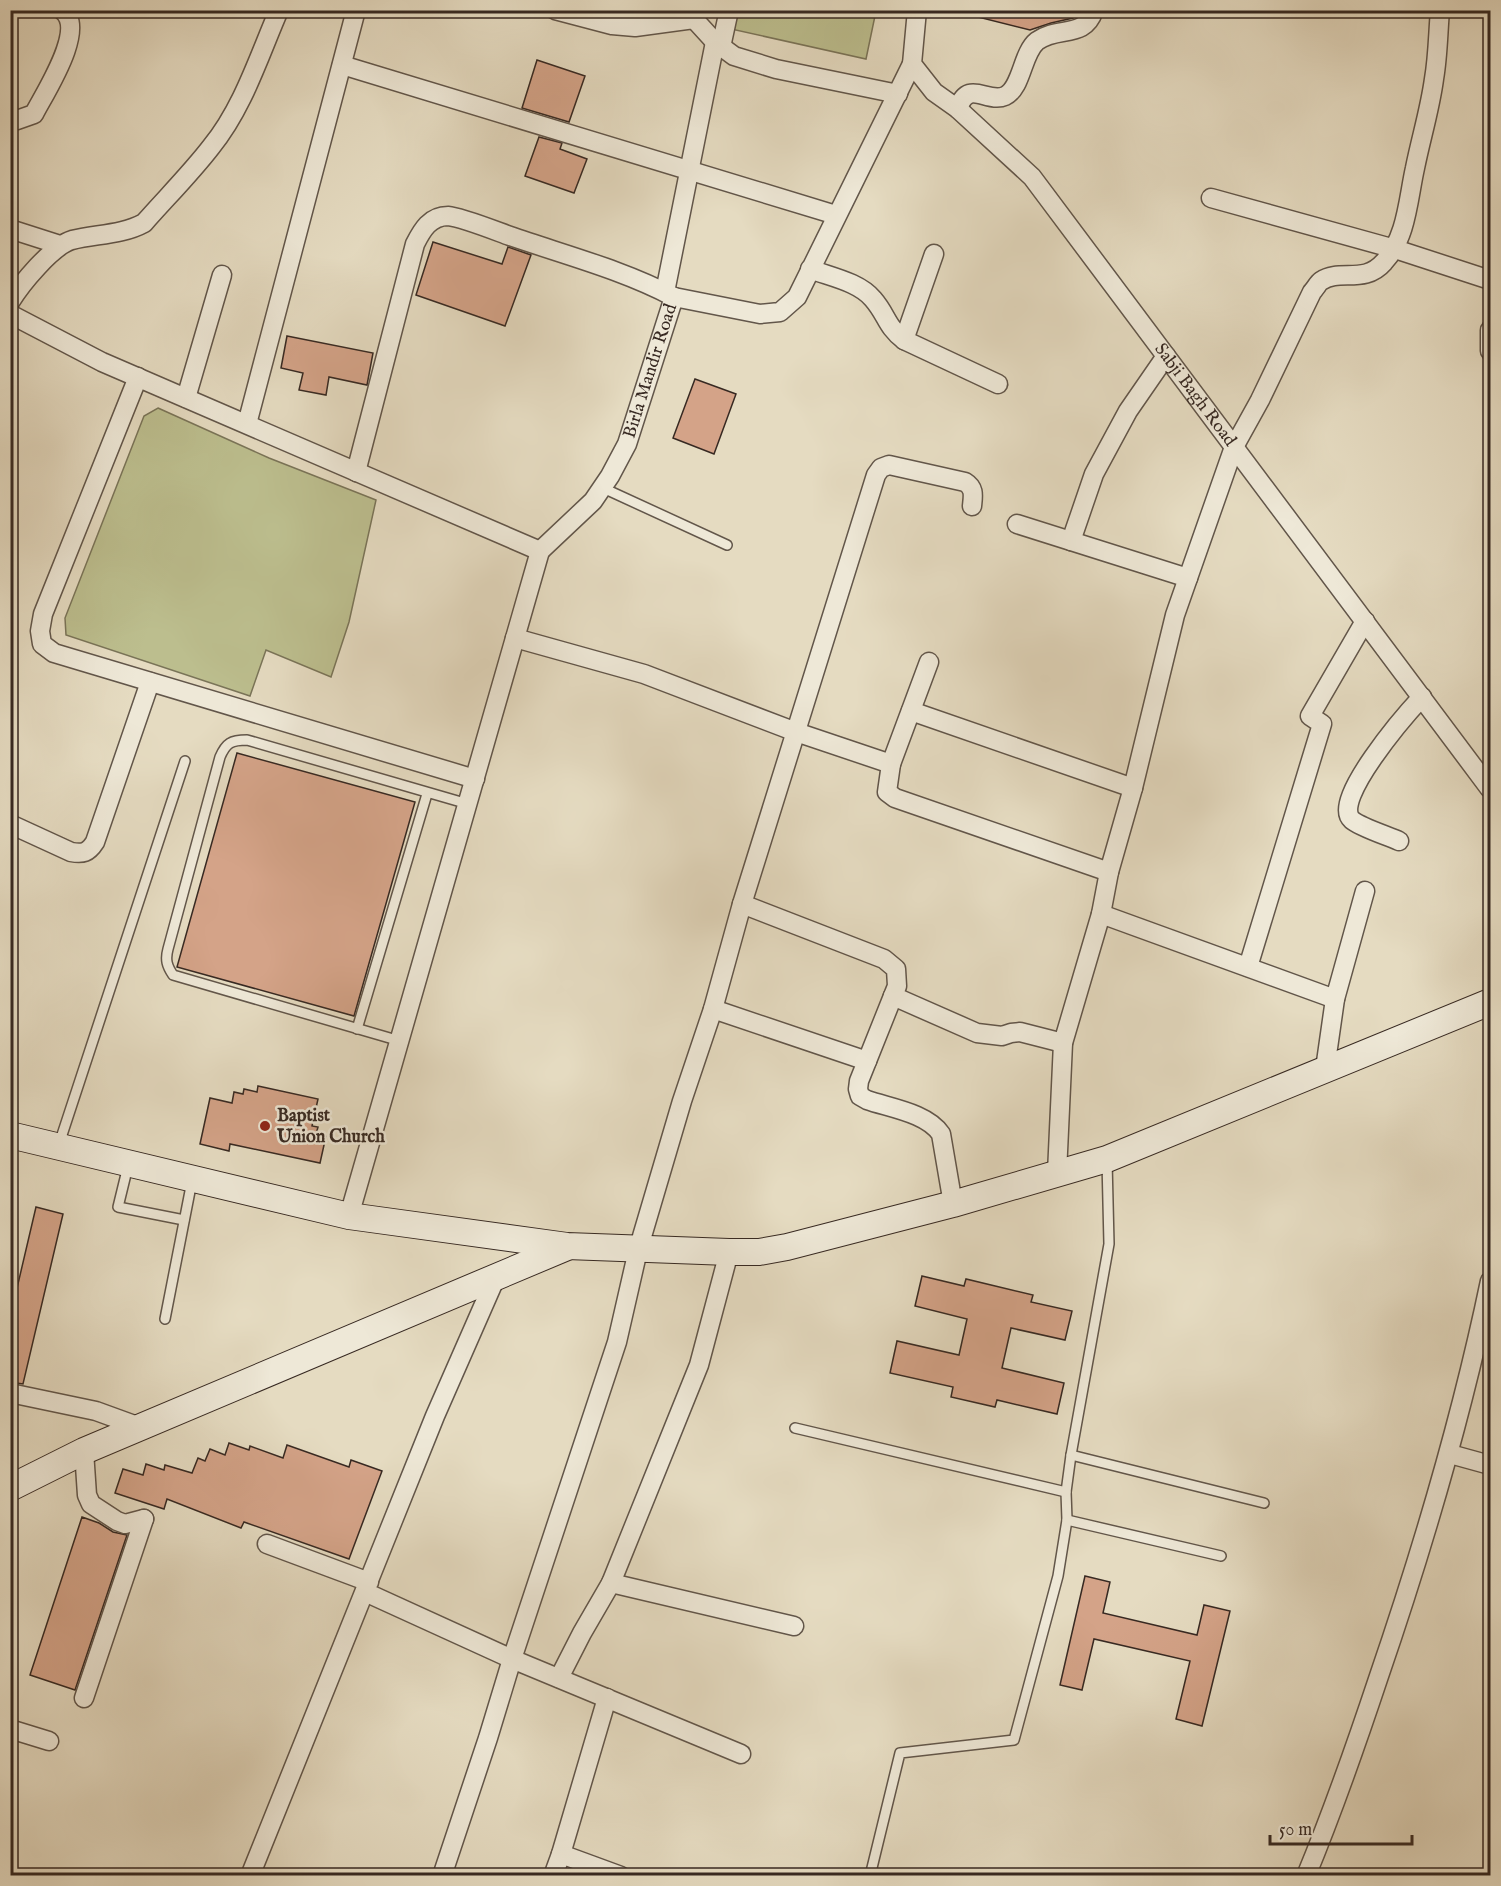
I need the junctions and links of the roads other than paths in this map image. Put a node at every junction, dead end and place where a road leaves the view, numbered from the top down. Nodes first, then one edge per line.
1 (62, 10) edge
2 (279, 10) edge
3 (356, 10) edge
4 (555, 10) edge
5 (729, 10) edge
6 (917, 10) edge
7 (1094, 10) edge
8 (1440, 10) edge
9 (693, 15) edge
10 (718, 45) junction
11 (912, 64) junction
12 (342, 66) junction
13 (898, 94) junction
14 (958, 109) junction
15 (10, 119) edge
16 (690, 171) junction
17 (1211, 198) dead end
18 (836, 215) junction
19 (10, 229) edge
20 (60, 245) junction
21 (1395, 249) junction
22 (934, 255) dead end
23 (810, 269) junction
24 (222, 275) dead end
25 (1491, 280) edge
26 (670, 295) junction
27 (10, 302) edge
28 (10, 314) edge
29 (1491, 330) edge
30 (904, 340) junction
31 (1491, 351) edge
32 (1166, 356) junction
33 (138, 377) junction
34 (998, 384) dead end
35 (186, 398) junction
36 (247, 424) junction
37 (1234, 447) junction
38 (356, 472) junction
39 (603, 488) junction
40 (972, 506) dead end
41 (1017, 524) dead end
42 (1071, 541) junction
43 (727, 545) dead end
44 (540, 551) junction
45 (1188, 578) junction
46 (1365, 621) junction
47 (515, 638) junction
48 (929, 662) dead end
49 (150, 682) junction
50 (1422, 697) junction
51 (911, 711) junction
52 (796, 732) junction
53 (185, 761) dead end
54 (891, 764) junction
55 (475, 779) junction
56 (1490, 785) edge
57 (1133, 788) junction
58 (427, 794) junction
59 (468, 804) junction
60 (10, 824) edge
61 (1399, 841) dead end
62 (1109, 872) junction
63 (1365, 891) dead end
64 (742, 904) junction
65 (1101, 914) junction
66 (1248, 967) junction
67 (894, 996) junction
68 (1335, 999) junction
69 (1491, 1002) edge
70 (713, 1009) junction
71 (357, 1029) junction
72 (399, 1041) junction
73 (1063, 1043) junction
74 (867, 1061) junction
75 (1325, 1069) junction
76 (10, 1135) edge
77 (58, 1147) junction
78 (1107, 1159) junction
79 (129, 1164) junction
80 (1057, 1173) junction
81 (192, 1179) junction
82 (953, 1204) junction
83 (349, 1216) junction
84 (184, 1220) junction
85 (567, 1246) junction
86 (638, 1250) junction
87 (729, 1252) junction
88 (496, 1277) junction
89 (1491, 1281) edge
90 (165, 1319) dead end
91 (1485, 1334) edge
92 (10, 1393) edge
93 (140, 1427) junction
94 (795, 1428) dead end
95 (84, 1451) junction
96 (1450, 1454) junction
97 (1071, 1455) junction
98 (1491, 1465) edge
99 (10, 1488) edge
100 (1066, 1491) junction
101 (1264, 1503) dead end
102 (1066, 1520) junction
103 (267, 1544) dead end
104 (1221, 1556) dead end
105 (612, 1583) junction
106 (367, 1587) junction
107 (794, 1626) dead end
108 (512, 1659) junction
109 (559, 1678) junction
110 (84, 1698) dead end
111 (607, 1698) junction
112 (10, 1729) edge
113 (49, 1741) dead end
114 (741, 1754) dead end
115 (561, 1854) junction
116 (250, 1875) edge
117 (442, 1875) edge
118 (553, 1875) edge
119 (621, 1875) edge
120 (870, 1875) edge
121 (1306, 1875) edge

1 - 15 street
2 - 20 street
3 - 12 street
4 - 9 street
5 - 10 street
6 - 11 street
7 - 14 street
8 - 21 street
9 - 10 street
10 - 13 street
10 - 16 street
11 - 13 street, Birla Mandir Road
11 - 14 street, Sabji Bagh Road
12 - 16 street
12 - 36 street
13 - 18 street, Birla Mandir Road
14 - 32 street, Sabji Bagh Road
16 - 18 street
16 - 26 street
17 - 21 street
18 - 23 street, Birla Mandir Road
19 - 20 street
20 - 27 street
21 - 25 street
21 - 37 street
22 - 30 street
23 - 26 street, Birla Mandir Road
23 - 30 street
24 - 35 street
26 - 38 street
26 - 39 street, Birla Mandir Road
28 - 33 street
29 - 31 street
30 - 34 street
32 - 37 street, Sabji Bagh Road
32 - 42 street
33 - 35 street
33 - 49 street
35 - 36 street
36 - 38 street
37 - 45 street
37 - 46 street, Sabji Bagh Road
38 - 44 street
39 - 43 lane
39 - 44 street, Birla Mandir Road
40 - 52 street
41 - 42 street
42 - 45 street
44 - 47 street
45 - 57 street
46 - 50 street, Sabji Bagh Road
46 - 66 street
47 - 52 street
47 - 55 street
48 - 51 street
49 - 55 street
49 - 60 street
50 - 56 street, Sabji Bagh Road
50 - 61 street
51 - 54 street
51 - 57 street
52 - 54 street
52 - 64 street
53 - 77 lane
54 - 62 street
55 - 59 street
57 - 62 street
58 - 59 lane
58 - 71 lane
58 - 71 lane
59 - 72 street
62 - 65 street
63 - 68 street
64 - 67 street
64 - 70 street
65 - 66 street
65 - 73 street
66 - 68 street
67 - 73 street
67 - 74 street
68 - 75 street
69 - 75 main road
70 - 74 street
70 - 86 street
71 - 72 lane
72 - 83 street
73 - 80 street
74 - 82 street
75 - 78 main road
76 - 77 main road
77 - 79 main road
78 - 80 main road
78 - 97 lane
79 - 81 main road
79 - 84 lane
80 - 82 main road
81 - 83 main road
81 - 84 lane
82 - 87 main road
83 - 85 main road
84 - 90 lane
85 - 86 main road
85 - 88 main road
86 - 87 main road
86 - 108 street
87 - 105 street
88 - 93 main road
88 - 106 street
89 - 91 street
91 - 96 street
92 - 93 street
93 - 95 main road
94 - 100 lane
95 - 99 main road
95 - 110 street
96 - 98 street
96 - 121 street
97 - 100 lane
97 - 101 lane
100 - 102 lane
102 - 104 lane
102 - 120 lane
103 - 106 street
105 - 107 street
105 - 109 street
106 - 108 street
106 - 116 street
108 - 109 street
108 - 117 street
109 - 111 street
111 - 114 street
111 - 115 street
112 - 113 street
115 - 118 street
115 - 119 street

